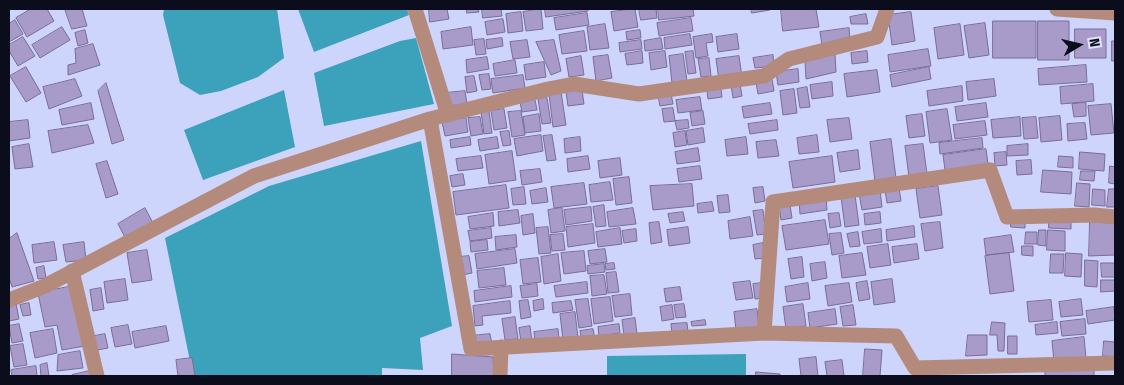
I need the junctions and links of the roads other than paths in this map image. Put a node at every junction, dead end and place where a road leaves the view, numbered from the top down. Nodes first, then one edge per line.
1 (415, 9) edge
2 (887, 9) edge
3 (1057, 9) edge
4 (1115, 13) edge
5 (448, 115) junction
6 (430, 119) junction
7 (1115, 217) edge
8 (72, 271) junction
9 (9, 300) edge
10 (764, 333) junction
11 (501, 347) junction
12 (1115, 363) edge
13 (96, 376) edge
14 (500, 376) edge

1 - 5 street
2 - 5 street
3 - 4 street
5 - 6 street
6 - 8 street
6 - 11 street
7 - 10 street
8 - 9 street
8 - 13 street
10 - 11 street
10 - 12 street
11 - 14 street

